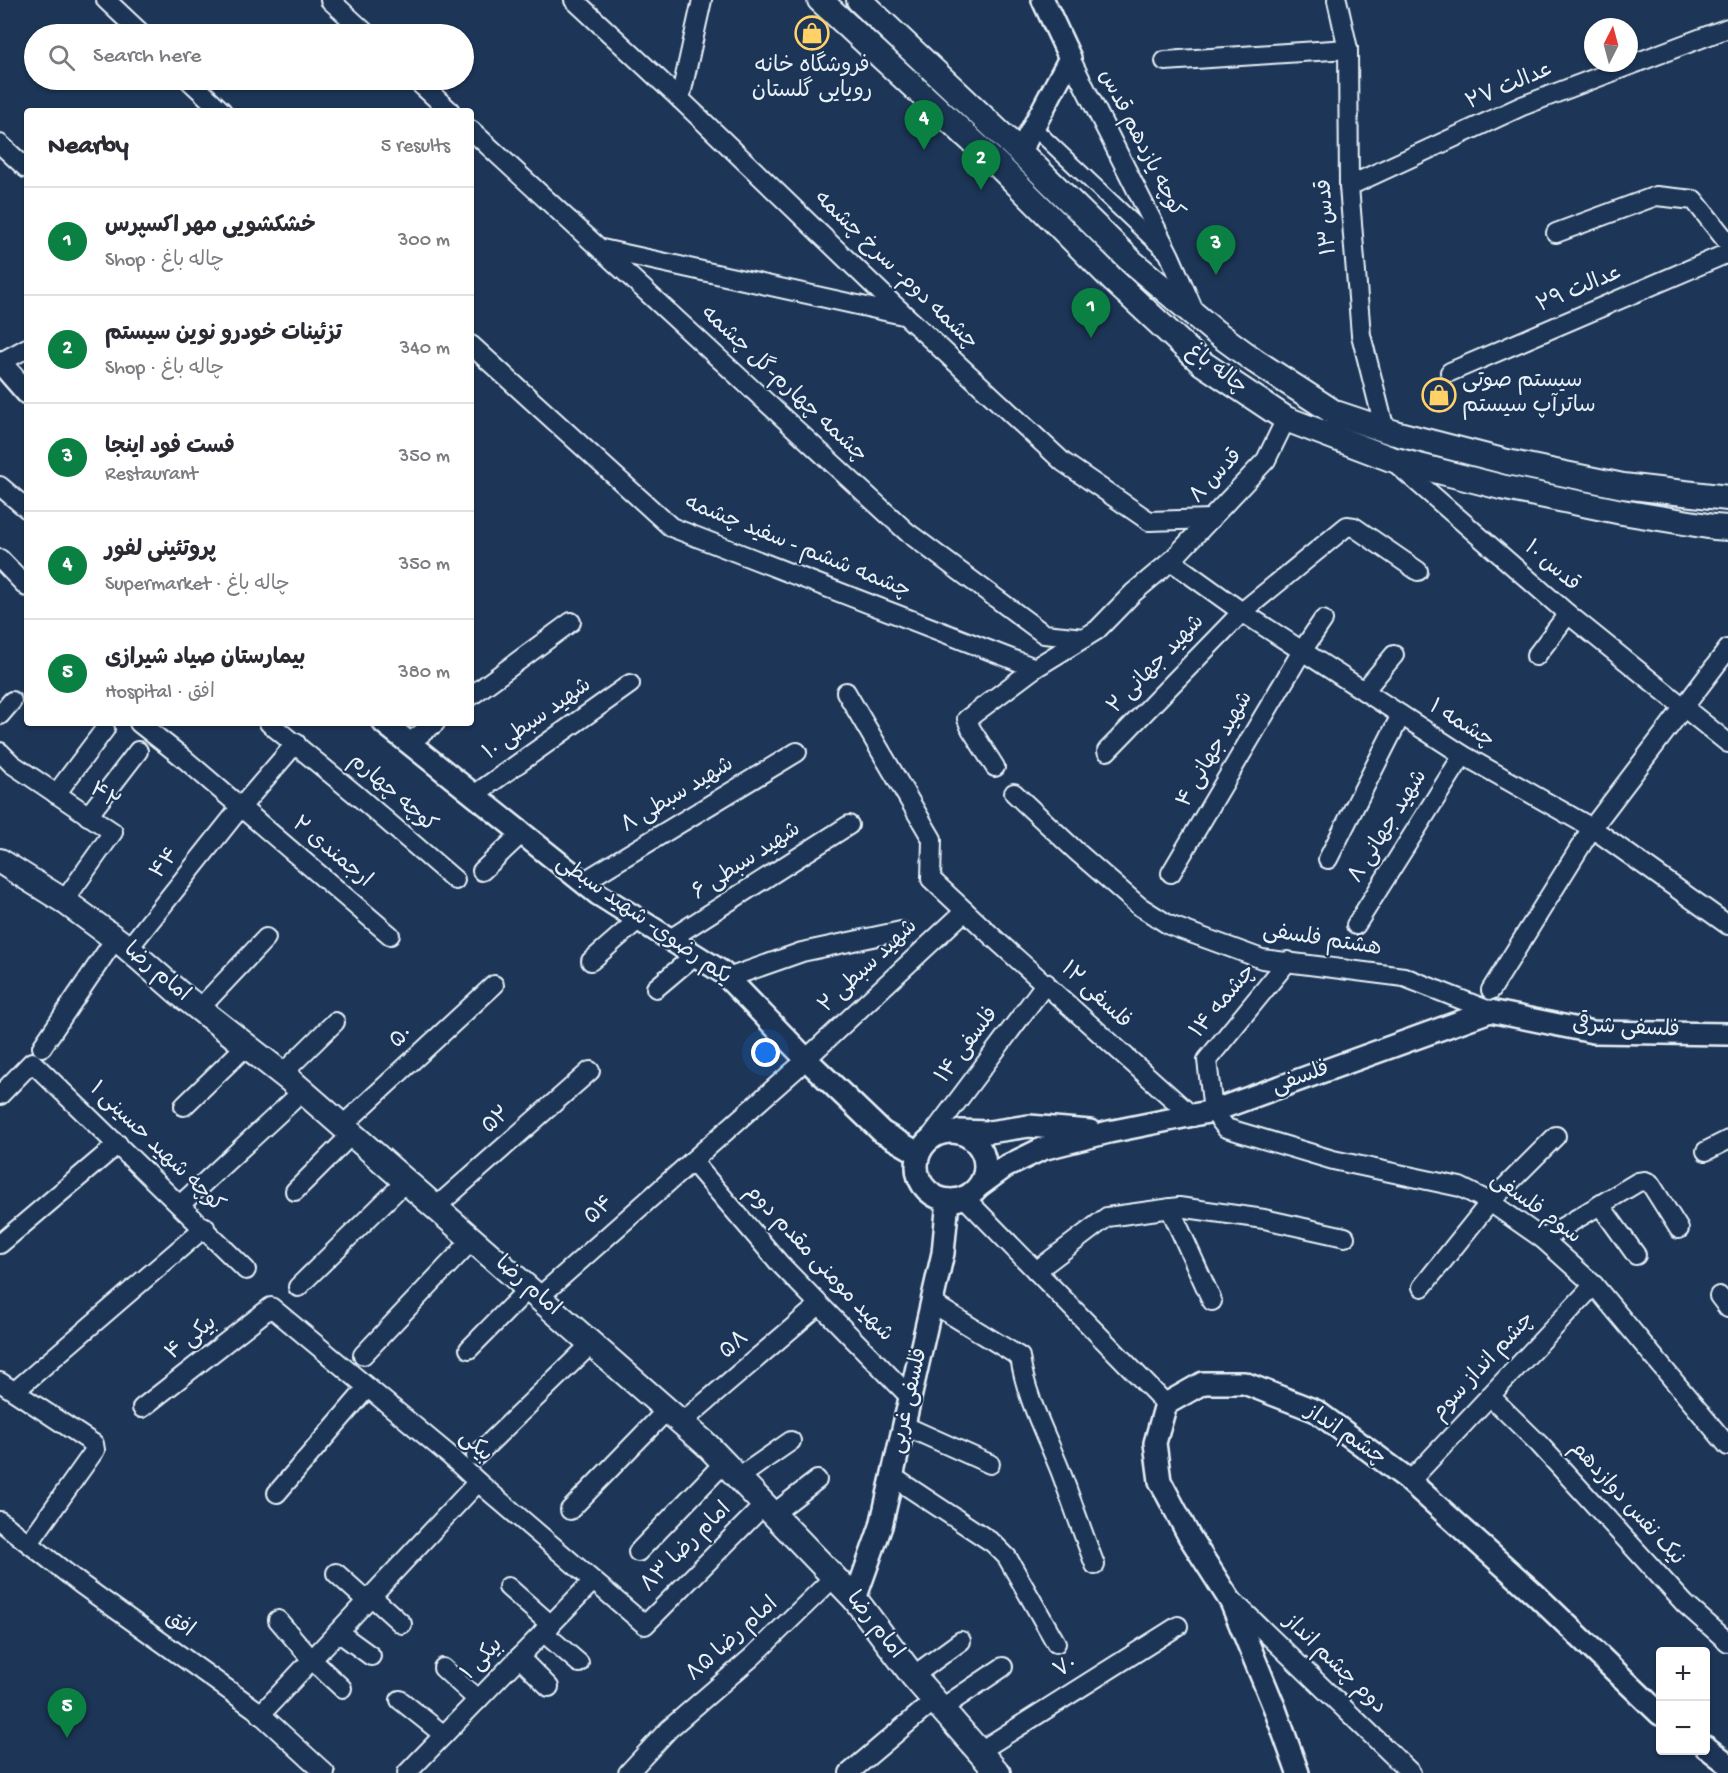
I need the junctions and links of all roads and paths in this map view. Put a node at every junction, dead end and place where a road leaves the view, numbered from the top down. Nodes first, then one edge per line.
1 (106, 0) edge
2 (330, 0) edge
3 (574, 0) edge
4 (702, 0) edge
5 (820, 0) edge
6 (859, 0) edge
7 (1043, 0) edge
8 (1337, 0) edge
9 (131, 24) edge
10 (357, 24) edge
11 (1728, 28) edge
12 (1348, 49) junction
13 (1071, 58) junction
14 (1165, 61) dead end
15 (200, 90) edge
16 (427, 90) edge
17 (680, 99) junction
18 (219, 108) edge
19 (447, 108) edge
20 (1033, 128) junction
21 (474, 133) edge
22 (0, 144) edge
23 (1020, 152) junction
24 (24, 167) edge
25 (1349, 186) junction
26 (1556, 233) dead end
27 (1728, 243) edge
28 (599, 249) junction
29 (1728, 253) edge
30 (1170, 256) junction
31 (905, 315) junction
32 (1197, 317) junction
33 (474, 348) edge
34 (24, 350) edge
35 (1, 362) edge
36 (1450, 372) dead end
37 (24, 389) edge
38 (1286, 419) junction
39 (1385, 430) junction
40 (1391, 459) junction
41 (0, 486) edge
42 (1728, 498) edge
43 (24, 506) edge
44 (1210, 519) junction
45 (1728, 528) edge
46 (0, 559) edge
47 (1172, 561) junction
48 (1418, 571) dead end
49 (24, 584) edge
50 (1242, 612) junction
51 (1568, 615) junction
52 (1323, 620) dead end
53 (571, 622) dead end
54 (1084, 638) junction
55 (1728, 649) edge
56 (1302, 651) junction
57 (1394, 655) dead end
58 (1536, 656) dead end
59 (1035, 668) junction
60 (630, 684) dead end
61 (1364, 691) junction
62 (846, 692) dead end
63 (474, 694) edge
64 (1683, 706) junction
65 (1401, 715) junction
66 (142, 726) edge
67 (274, 726) edge
68 (388, 726) edge
69 (431, 726) edge
70 (105, 729) dead end
71 (1728, 742) edge
72 (296, 743) junction
73 (409, 743) junction
74 (138, 751) dead end
75 (1107, 751) dead end
76 (0, 752) edge
77 (797, 752) dead end
78 (1463, 755) junction
79 (995, 767) dead end
80 (1014, 793) dead end
81 (56, 794) junction
82 (474, 795) junction
83 (240, 808) junction
84 (88, 816) junction
85 (849, 825) dead end
86 (1592, 828) junction
87 (522, 833) junction
88 (1328, 859) dead end
89 (1, 866) edge
90 (482, 871) dead end
91 (1171, 873) dead end
92 (455, 880) dead end
93 (583, 882) junction
94 (64, 901) junction
95 (964, 911) junction
96 (638, 920) junction
97 (1356, 925) dead end
98 (1728, 925) edge
99 (901, 931) dead end
100 (390, 934) dead end
101 (266, 938) dead end
102 (670, 939) junction
103 (122, 944) junction
104 (695, 955) junction
105 (591, 961) dead end
106 (1288, 962) junction
107 (728, 978) junction
108 (1046, 983) junction
109 (494, 985) dead end
110 (656, 988) dead end
111 (1491, 990) dead end
112 (199, 1009) junction
113 (1490, 1011) junction
114 (335, 1022) dead end
115 (1728, 1034) edge
116 (246, 1046) junction
117 (37, 1054) junction
118 (802, 1063) junction
119 (590, 1071) dead end
120 (282, 1074) junction
121 (303, 1091) junction
122 (0, 1095) edge
123 (184, 1106) dead end
124 (1203, 1114) junction
125 (347, 1130) junction
126 (953, 1131) junction
127 (1109, 1132) junction
128 (1556, 1136) dead end
129 (1728, 1140) edge
130 (118, 1144) junction
131 (924, 1146) junction
132 (1706, 1150) dead end
133 (692, 1161) junction
134 (406, 1181) junction
135 (295, 1191) dead end
136 (963, 1194) junction
137 (1490, 1202) junction
138 (181, 1204) junction
139 (1600, 1205) junction
140 (436, 1207) junction
141 (1170, 1208) junction
142 (205, 1227) junction
143 (1679, 1229) dead end
144 (1345, 1237) dead end
145 (473, 1239) junction
146 (1543, 1239) junction
147 (0, 1244) edge
148 (1636, 1255) dead end
149 (246, 1270) dead end
150 (1036, 1271) junction
151 (1594, 1286) junction
152 (298, 1287) dead end
153 (1422, 1287) dead end
154 (534, 1292) junction
155 (1212, 1302) dead end
156 (932, 1303) junction
157 (819, 1305) junction
158 (271, 1307) joint
159 (592, 1343) junction
160 (469, 1349) dead end
161 (363, 1355) dead end
162 (7, 1387) edge
163 (367, 1388) junction
164 (1490, 1396) junction
165 (911, 1398) junction
166 (1166, 1404) junction
167 (142, 1408) dead end
168 (674, 1417) junction
169 (904, 1426) junction
170 (791, 1441) dead end
171 (1728, 1446) edge
172 (476, 1456) dead end
173 (990, 1464) dead end
174 (731, 1470) junction
175 (893, 1477) junction
176 (817, 1480) dead end
177 (1410, 1481) junction
178 (478, 1482) junction
179 (278, 1493) dead end
180 (769, 1509) junction
181 (570, 1510) dead end
182 (0, 1521) edge
183 (29, 1543) junction
184 (638, 1552) dead end
185 (1095, 1565) dead end
186 (336, 1573) dead end
187 (834, 1577) junction
188 (593, 1581) junction
189 (508, 1587) dead end
190 (1224, 1592) junction
191 (369, 1599) junction
192 (855, 1599) junction
193 (278, 1620) dead end
194 (402, 1624) dead end
195 (645, 1625) joint
196 (1178, 1626) dead end
197 (547, 1628) junction
198 (338, 1632) junction
199 (961, 1641) dead end
200 (1728, 1642) edge
201 (1056, 1643) dead end
202 (371, 1656) dead end
203 (519, 1657) junction
204 (312, 1660) junction
205 (579, 1664) dead end
206 (1003, 1667) dead end
207 (443, 1668) dead end
208 (913, 1676) junction
209 (549, 1687) dead end
210 (342, 1688) dead end
211 (400, 1700) dead end
212 (478, 1700) junction
213 (939, 1704) junction
214 (1656, 1710) edge
215 (260, 1714) junction
216 (444, 1735) junction
217 (1710, 1750) edge
218 (980, 1751) junction
219 (1728, 1764) edge
220 (325, 1773) edge
221 (407, 1773) edge
222 (628, 1773) edge
223 (849, 1773) edge
224 (998, 1773) edge
225 (1298, 1773) edge
226 (1411, 1773) edge

1 - 9 street
2 - 10 street
3 - 17 street, چشمه دوم- سرخ چشمه
4 - 17 street
5 - 38 main road, چاله باغ
6 - 23 main road, چاله باغ
7 - 13 street
8 - 12 street, قدس ۱۳
11 - 25 street, عدالت ۲۷
12 - 14 street
12 - 25 street, قدس ۱۳
13 - 20 street
13 - 30 street, کوچه یازدهم قدس
15 - 18 street
16 - 19 street
17 - 31 street, چشمه دوم- سرخ چشمه
20 - 23 street
20 - 30 street
21 - 28 street, چشمه چهارم-گل چشمه
22 - 24 street
23 - 32 main road, چاله باغ
25 - 39 street, قدس ۱۳
26 - 27 street
28 - 31 street
28 - 54 street, چشمه چهارم-گل چشمه
29 - 36 street, عدالت ۲۹
30 - 32 street, کوچه یازدهم قدس
31 - 44 street, چشمه دوم- سرخ چشمه
32 - 39 main road, چاله باغ
33 - 59 street, چشمه ششم - سفید چشمه
34 - 35 street
35 - 37 street
38 - 40 main road, چاله باغ
38 - 44 street, قدس ۸
39 - 42 main road, چاله باغ
40 - 45 main road, چاله باغ
40 - 51 street, قدس ۱۰
41 - 43 street
44 - 47 street, قدس ۸
46 - 49 street
47 - 50 street, چشمه ۱
47 - 54 street, قدس ۸
48 - 50 street, ۲ شهید جهانی
50 - 56 street, چشمه ۱
50 - 75 street, ۲ شهید جهانی
51 - 58 street
51 - 64 street, قدس ۱۰
52 - 56 street, ۴ شهید جهانی
53 - 63 street
54 - 59 street
55 - 64 street
56 - 61 street, چشمه ۱
56 - 91 street, ۴ شهید جهانی
57 - 61 street
59 - 79 street
60 - 82 street, ۱۰ شهید سبطی
61 - 65 street, چشمه ۱
62 - 95 street, ۱۲ فلسفی
64 - 71 street, قدس ۱۰
64 - 86 street
65 - 78 street, چشمه ۱
65 - 88 street
66 - 83 street, ۲ ارجمندی
67 - 72 street, کوچه چهارم
68 - 73 street, یکم رضوی- شهید سبطی
69 - 73 street
70 - 81 street
72 - 83 street, ۴۴
72 - 92 street, کوچه چهارم
73 - 82 street, یکم رضوی- شهید سبطی
74 - 84 street
76 - 81 street, ۴۲
77 - 93 street, ۸ شهید سبطی
78 - 86 street, چشمه ۱
78 - 97 street, ۸ شهید جهانی
80 - 106 street, هشتم فلسفی
81 - 84 street, ۴۲
82 - 87 street, یکم رضوی- شهید سبطی
83 - 100 street, ۲ ارجمندی
83 - 103 street, ۴۴
84 - 94 street, ۴۲
85 - 102 street, ۶ شهید سبطی
86 - 98 street, چشمه ۱
86 - 111 street
87 - 90 street
87 - 93 street, یکم رضوی- شهید سبطی
89 - 94 main road, امام رضا
93 - 96 street, یکم رضوی- شهید سبطی
94 - 103 main road, امام رضا
95 - 108 street, ۱۲ فلسفی
95 - 118 street, ۲ شهید سبطی
96 - 102 street, یکم رضوی- شهید سبطی
96 - 105 street
99 - 107 street
101 - 112 street
102 - 104 street, یکم رضوی- شهید سبطی
103 - 112 main road, امام رضا
103 - 117 street, ۴۴
104 - 107 street, یکم رضوی- شهید سبطی
104 - 110 street
106 - 113 street, هشتم فلسفی
106 - 124 street, ۱۴ چشمه
107 - 118 street, یکم رضوی- شهید سبطی
108 - 124 street, ۱۲ فلسفی
108 - 131 street, ۱۴ فلسفی
109 - 125 street, ۵۰
112 - 116 main road, امام رضا
113 - 115 street, فلسفی شرقی
113 - 124 street, فلسفی
114 - 120 street
116 - 120 main road, امام رضا
116 - 123 street
117 - 122 street, ۴۴
117 - 130 street, کوچه شهید حسینی ۱
118 - 131 street, یکم رضوی- شهید سبطی
118 - 133 street, ۲ شهید سبطی
119 - 140 street, ۵۲
120 - 121 main road, امام رضا
121 - 125 main road, امام رضا
121 - 138 street
124 - 127 street, فلسفی
124 - 137 street, سوم فلسفی
125 - 134 main road, امام رضا
125 - 135 street, ۵۰
126 - 127 street
126 - 131 street
126 - 136 street
127 - 136 street
128 - 137 street
129 - 132 street
130 - 138 street, کوچه شهید حسینی ۱
130 - 147 street
131 - 136 street
133 - 154 street, ۵۴
133 - 157 street, شهید مومنی مقدم دوم
134 - 140 main road, امام رضا
134 - 152 street
136 - 150 street
136 - 156 street, فلسفی غربی
137 - 146 street, سوم فلسفی
137 - 153 street
138 - 142 street, کوچه شهید حسینی ۱
139 - 143 street
139 - 146 street
139 - 148 street
140 - 145 main road, امام رضا
141 - 144 street
141 - 150 street
141 - 155 street
142 - 149 street, کوچه شهید حسینی ۱
142 - 162 street
145 - 154 main road, امام رضا
145 - 161 street
146 - 151 street, سوم فلسفی
150 - 166 street
151 - 164 street, چشم انداز سوم
151 - 171 street, سوم فلسفی
154 - 159 main road, امام رضا
154 - 160 street, ۵۴
156 - 165 street, فلسفی غربی
156 - 185 street
157 - 165 street, شهید مومنی مقدم دوم
157 - 168 street, ۵۸
158 - 163 street, بیکی
158 - 167 street, ۴ بیکی
159 - 168 main road, امام رضا
159 - 172 street
162 - 183 street
163 - 178 street, بیکی
163 - 179 street
164 - 177 street, چشم انداز سوم
164 - 200 street, نیک نفس دوازدهم
165 - 169 street, فلسفی غربی
166 - 177 street, چشم انداز
166 - 190 street
168 - 174 main road, امام رضا
168 - 181 street, ۵۸
169 - 173 street
169 - 175 street, فلسفی غربی
170 - 174 street
174 - 180 main road, امام رضا
174 - 184 street
175 - 192 street, فلسفی غربی
175 - 201 street
176 - 180 street, امام رضا ۸۳
177 - 214 street, چشم انداز
178 - 188 street, بیکی
178 - 191 street
180 - 187 main road, امام رضا
180 - 195 street, امام رضا ۸۳
182 - 183 street, افق
183 - 215 street, افق
186 - 191 street
187 - 192 main road, امام رضا
187 - 222 street, امام رضا ۸۵
188 - 195 street, بیکی
188 - 197 street, ۱ بیکی
189 - 197 street
190 - 225 street
190 - 226 street, دوم چشم انداز
191 - 194 street
191 - 198 street
192 - 208 main road, امام رضا
193 - 204 street
196 - 218 street, ۷۰
197 - 203 street, ۱ بیکی
197 - 205 street
198 - 202 street
198 - 204 street
199 - 208 street
203 - 209 street
203 - 212 street, ۱ بیکی
204 - 210 street
204 - 215 street
206 - 213 street
207 - 212 street
208 - 213 main road, امام رضا
211 - 216 street
212 - 216 street, ۱ بیکی
213 - 218 main road, امام رضا
213 - 223 street
215 - 220 street, افق
216 - 221 street, ۱ بیکی
217 - 219 street
218 - 224 main road, امام رضا

